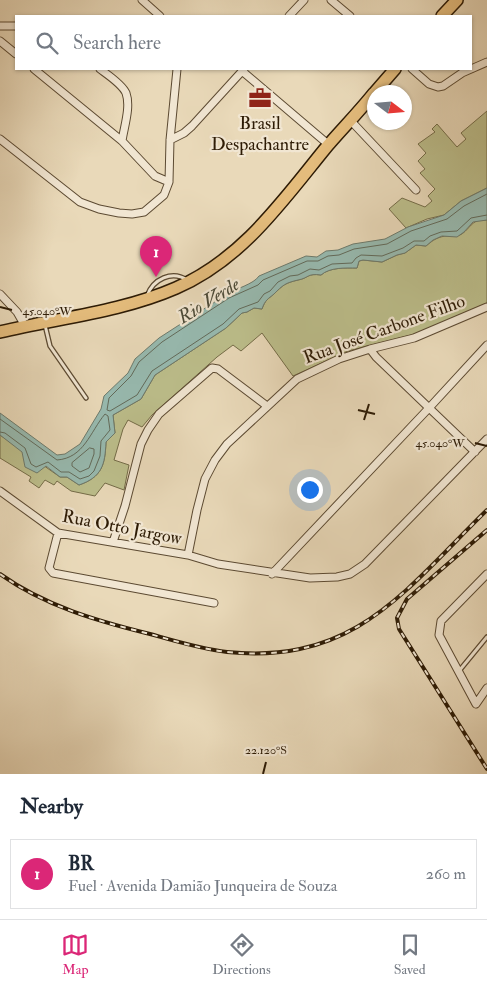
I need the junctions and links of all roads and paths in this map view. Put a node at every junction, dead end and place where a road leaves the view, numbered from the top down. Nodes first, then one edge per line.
1 (142, 0) edge
2 (304, 0) edge
3 (330, 0) edge
4 (457, 0) edge
5 (159, 15) edge
6 (290, 15) edge
7 (349, 15) edge
8 (443, 15) edge
9 (0, 26) edge
10 (15, 26) edge
11 (0, 40) edge
12 (15, 53) edge
13 (487, 62) edge
14 (472, 69) edge
15 (35, 70) edge
16 (101, 70) edge
17 (177, 70) edge
18 (243, 70) edge
19 (394, 70) edge
20 (413, 70) edge
21 (469, 70) edge
22 (382, 85) edge
23 (367, 102) edge
24 (351, 121) junction
25 (0, 139) edge
26 (170, 140) junction
27 (122, 141) junction
28 (329, 145) junction
29 (170, 182) junction
30 (416, 190) dead end
31 (0, 294) edge
32 (487, 307) edge
33 (44, 322) junction
34 (26, 326) junction
35 (0, 332) edge
36 (487, 345) edge
37 (370, 349) junction
38 (86, 398) dead end
39 (267, 406) junction
40 (430, 408) junction
41 (487, 439) edge
42 (475, 452) junction
43 (0, 491) edge
44 (58, 533) junction
45 (113, 542) junction
46 (188, 555) junction
47 (272, 574) junction
48 (487, 574) edge
49 (214, 603) dead end
50 (487, 636) edge
51 (458, 672) junction
52 (487, 688) edge

1 - 5 street
2 - 6 street
3 - 7 street
4 - 8 main road
9 - 10 street
11 - 12 street
13 - 14 street
15 - 27 street
16 - 27 street
17 - 26 street
18 - 26 street
18 - 28 street
19 - 22 main road
20 - 21 street
23 - 24 main road
24 - 28 main road
24 - 30 street
25 - 29 street
26 - 29 street
27 - 29 street
28 - 33 main road
31 - 34 street
32 - 37 street, Rua José Carbone Filho
33 - 34 main road
33 - 38 lane
34 - 35 main road
36 - 40 street
37 - 39 street, Rua José Carbone Filho
37 - 40 street
39 - 45 street
39 - 46 street, Rua José Carbone Filho
40 - 42 street
40 - 47 street
41 - 42 street
42 - 47 street
43 - 44 street, Rua Otto Jargow
44 - 45 street, Rua Otto Jargow
44 - 49 street
45 - 46 street, Rua Otto Jargow
46 - 47 street, Rua Otto Jargow
48 - 51 street
50 - 51 lane
51 - 52 street

